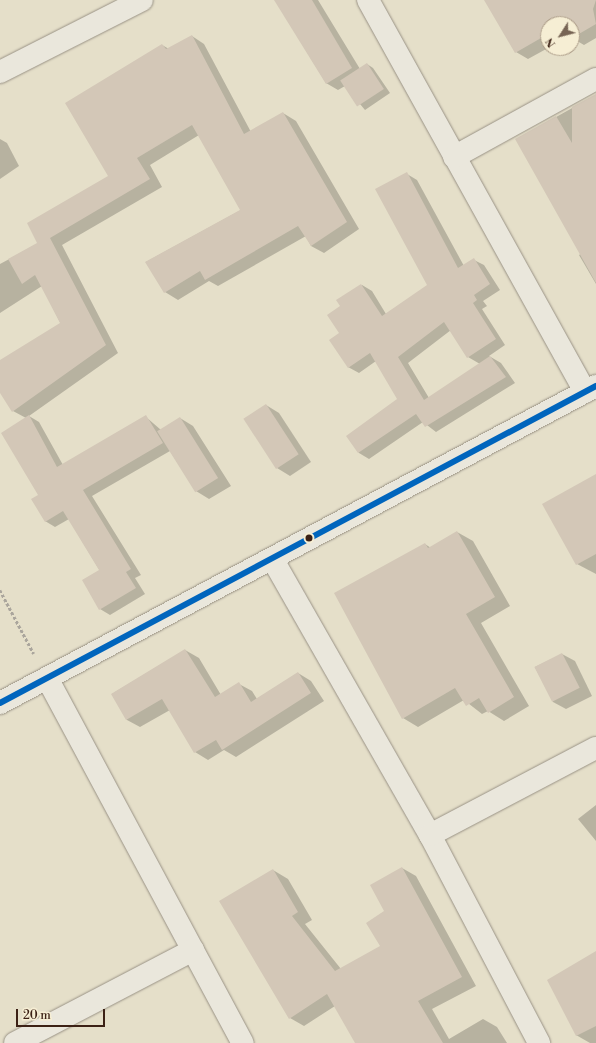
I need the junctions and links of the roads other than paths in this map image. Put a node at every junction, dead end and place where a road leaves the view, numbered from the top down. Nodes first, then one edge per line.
1 (142, 0) edge
2 (368, 0) edge
3 (0, 72) edge
4 (596, 79) edge
5 (454, 157) junction
6 (590, 389) edge
7 (273, 560) junction
8 (47, 678) junction
9 (0, 703) edge
10 (596, 748) edge
11 (430, 835) junction
12 (193, 950) junction
13 (15, 1043) edge
14 (243, 1043) edge
15 (539, 1043) edge

1 - 3 street
2 - 5 street
4 - 5 street
5 - 6 street
6 - 7 street
7 - 8 street
7 - 11 street
8 - 9 street
8 - 12 street
10 - 11 street
11 - 15 street
12 - 13 street
12 - 14 street

